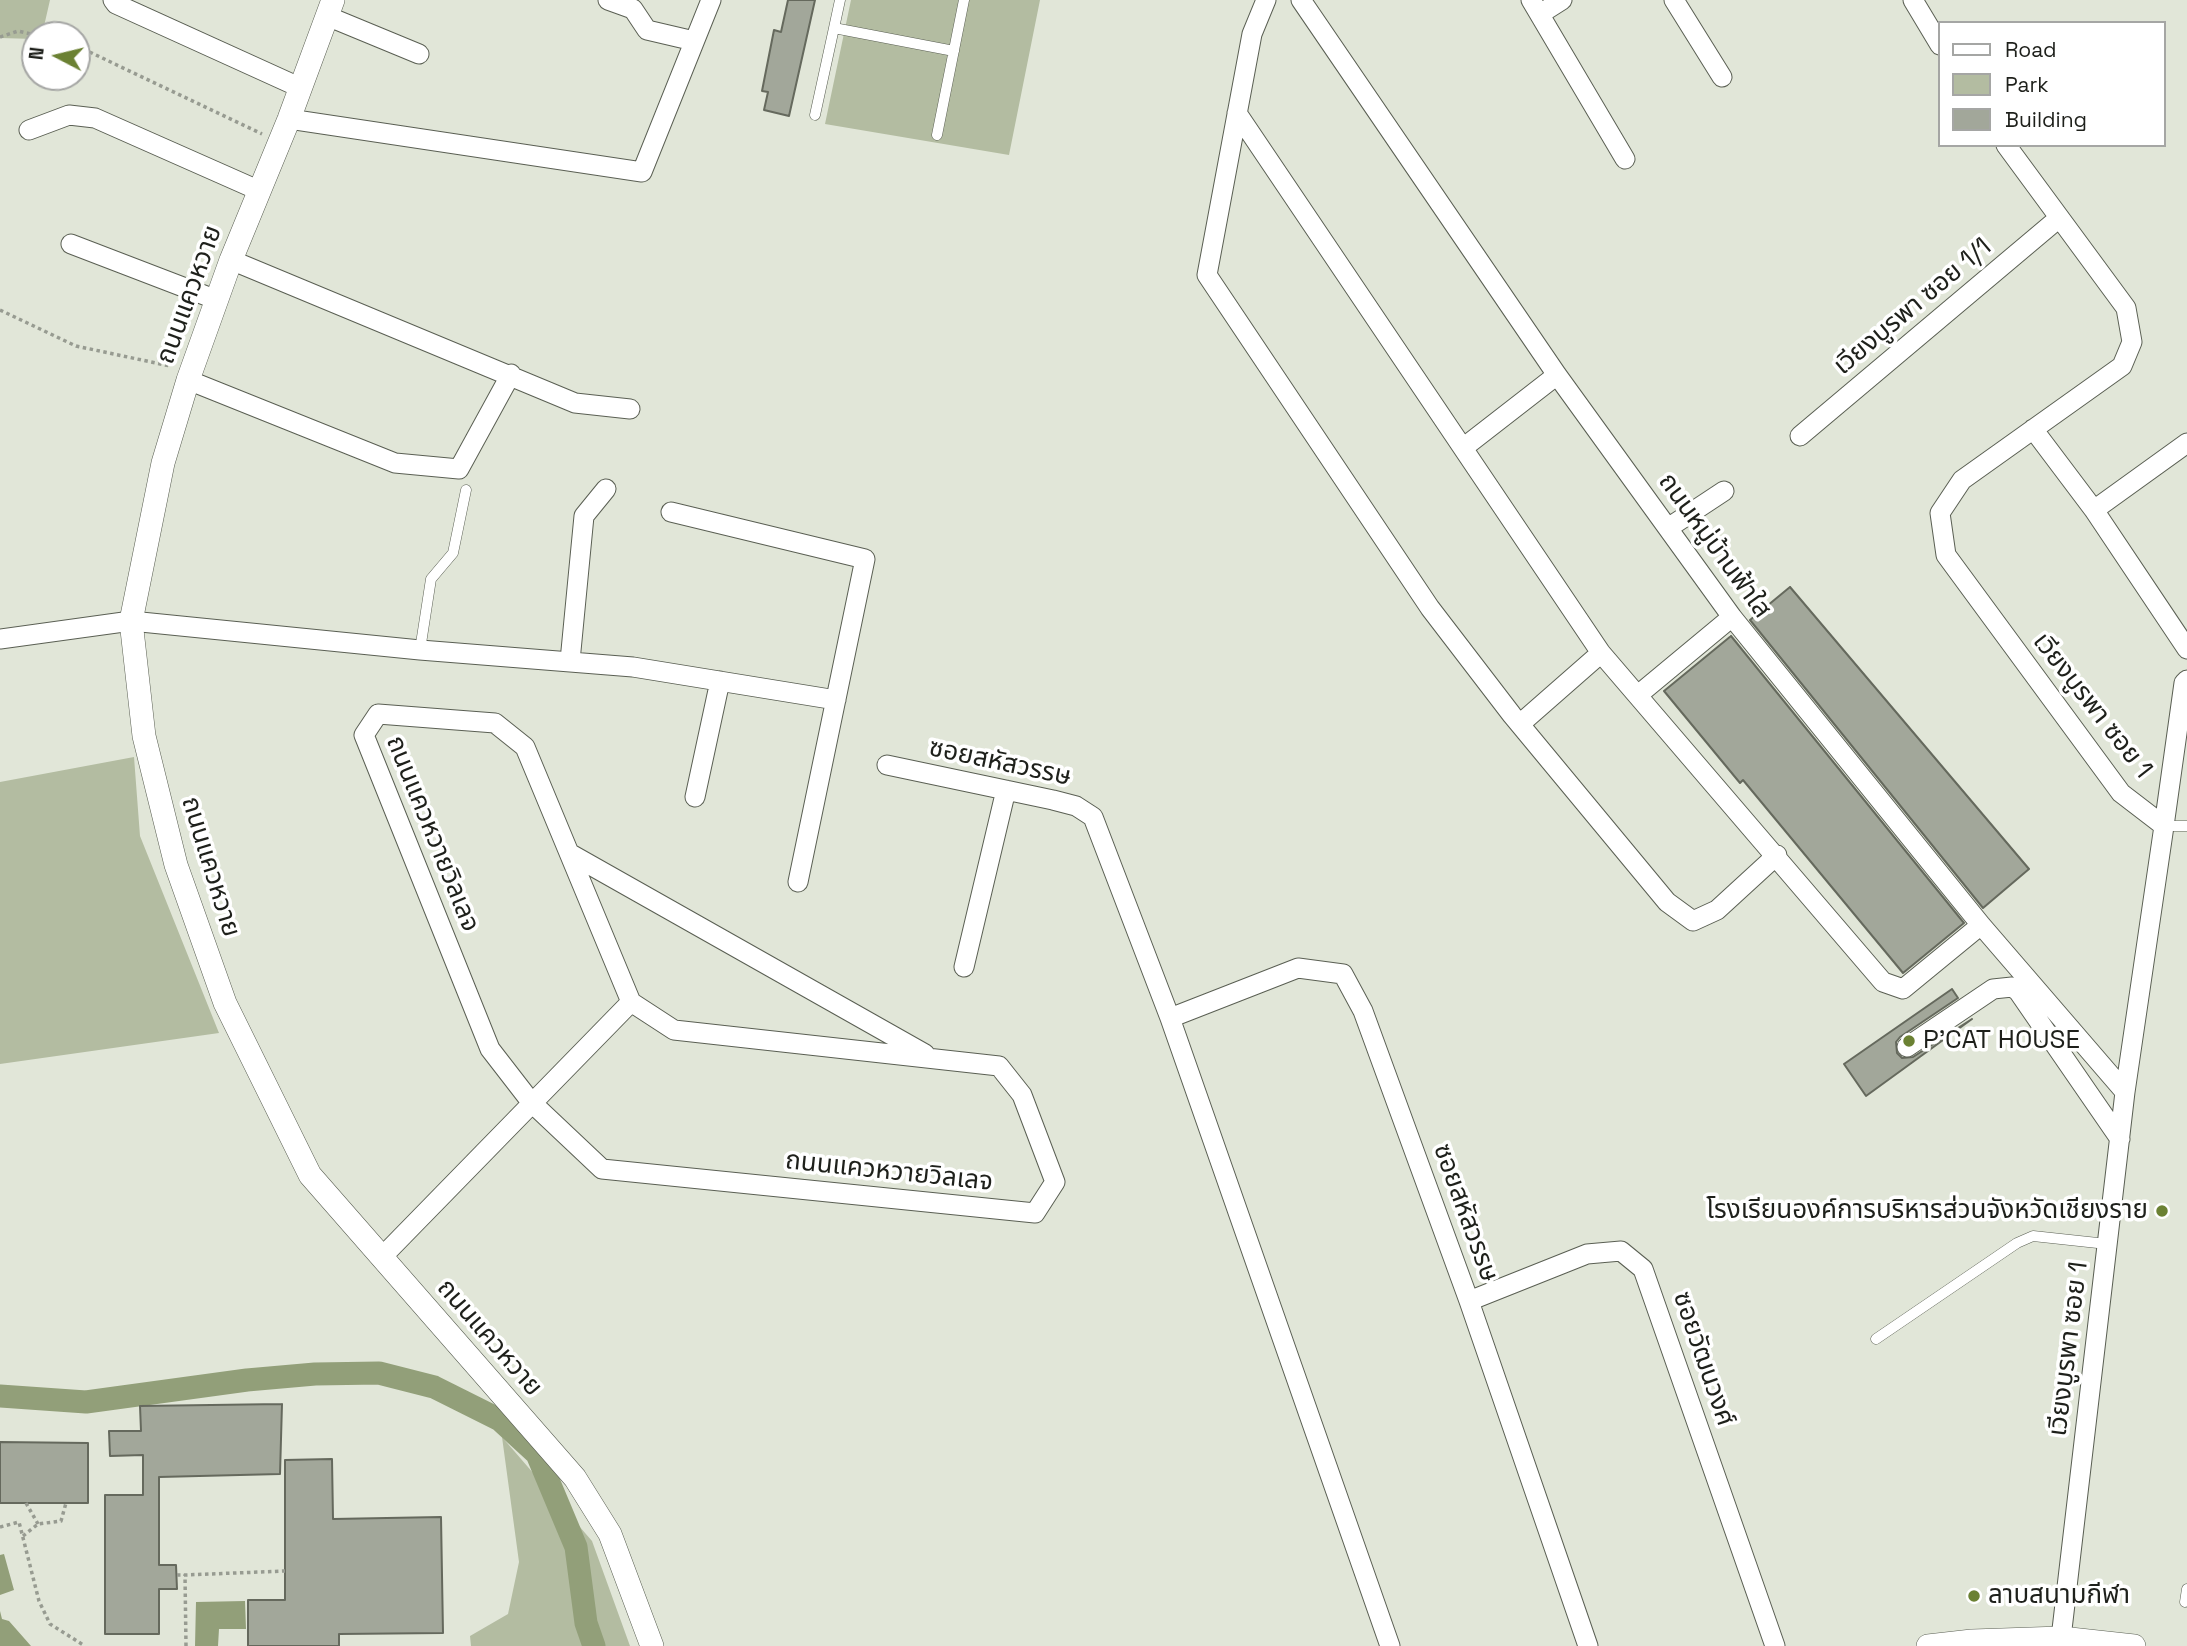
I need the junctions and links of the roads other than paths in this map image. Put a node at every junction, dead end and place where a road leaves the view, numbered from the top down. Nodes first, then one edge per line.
1 (113, 0) edge
2 (608, 0) edge
3 (711, 0) edge
4 (840, 0) edge
5 (964, 0) edge
6 (1266, 0) edge
7 (1301, 0) edge
8 (1562, 0) edge
9 (1674, 0) edge
10 (1913, 0) edge
11 (1535, 7) edge
12 (330, 8) edge
13 (834, 28) junction
14 (694, 41) junction
15 (1938, 42) edge
16 (954, 51) junction
17 (419, 54) dead end
18 (1722, 77) dead end
19 (301, 88) junction
20 (1237, 113) junction
21 (815, 115) dead end
22 (289, 118) junction
23 (29, 130) dead end
24 (937, 135) dead end
25 (2007, 147) edge
26 (1625, 159) dead end
27 (260, 191) junction
28 (2059, 218) junction
29 (71, 244) dead end
30 (231, 260) junction
31 (217, 300) junction
32 (511, 374) junction
33 (190, 375) junction
34 (1558, 375) junction
35 (630, 410) dead end
36 (2033, 429) junction
37 (1800, 436) dead end
38 (2187, 443) edge
39 (1463, 448) junction
40 (606, 489) dead end
41 (466, 490) dead end
42 (1724, 491) dead end
43 (2094, 510) junction
44 (671, 512) dead end
45 (1668, 528) junction
46 (1732, 617) junction
47 (131, 621) junction
48 (2180, 624) edge
49 (0, 639) edge
50 (2187, 649) edge
51 (420, 650) junction
52 (1601, 653) junction
53 (570, 661) junction
54 (2187, 680) edge
55 (720, 681) junction
56 (1638, 695) junction
57 (836, 700) junction
58 (1520, 724) junction
59 (887, 765) dead end
60 (1006, 790) junction
61 (695, 797) dead end
62 (2164, 826) junction
63 (2187, 826) edge
64 (569, 853) junction
65 (1777, 855) junction
66 (798, 882) dead end
67 (1981, 925) junction
68 (964, 967) dead end
69 (631, 1002) junction
70 (1170, 1018) junction
71 (1907, 1047) dead end
72 (933, 1059) junction
73 (2125, 1092) junction
74 (531, 1102) junction
75 (2120, 1139) junction
76 (2108, 1244) junction
77 (381, 1258) junction
78 (1469, 1301) junction
79 (1876, 1339) dead end
80 (2187, 1589) edge
81 (2185, 1602) dead end
82 (2061, 1638) junction
83 (652, 1646) edge
84 (1390, 1646) edge
85 (1588, 1646) edge
86 (1775, 1646) edge
87 (1928, 1646) edge
88 (2134, 1646) edge

1 - 19 street
2 - 14 street
3 - 14 street
4 - 13 lane
5 - 16 lane
6 - 20 street
7 - 34 street, ถนนหมู่บ้านฟ้าใส
8 - 11 street
9 - 18 street
10 - 15 street
11 - 26 street
12 - 17 street
12 - 19 street, ถนนแควหวาย
13 - 16 lane
13 - 21 lane
14 - 22 street
16 - 24 lane
19 - 22 street, ถนนแควหวาย
20 - 39 street
20 - 58 street
22 - 27 street, ถนนแควหวาย
23 - 27 street
25 - 28 street, เวียงบูรพา ซอย 1
27 - 30 street, ถนนแควหวาย
28 - 36 street, เวียงบูรพา ซอย 1
28 - 37 street, เวียงบูรพา ซอย 1/1
29 - 31 street
30 - 31 street, ถนนแควหวาย
30 - 32 street
31 - 33 street, ถนนแควหวาย
32 - 33 street
32 - 35 street
33 - 47 street, ถนนแควหวาย
34 - 39 street
34 - 45 street, ถนนหมู่บ้านฟ้าใส
36 - 43 street
36 - 62 street, เวียงบูรพา ซอย 1
38 - 43 street
39 - 52 street
40 - 53 street
41 - 51 lane
42 - 45 street
43 - 48 street
44 - 57 street
45 - 46 street, ถนนหมู่บ้านฟ้าใส
46 - 56 street
46 - 67 street, ถนนหมู่บ้านฟ้าใส
47 - 49 street
47 - 51 street
47 - 77 street, ถนนแควหวาย
48 - 50 street
51 - 53 street
52 - 56 street
52 - 58 street
53 - 55 street
54 - 62 street
55 - 57 street
55 - 61 street
56 - 65 street
57 - 66 street
58 - 65 street
59 - 60 street, ซอยสหัสวรรษ
60 - 68 street
60 - 70 street, ซอยสหัสวรรษ
62 - 63 lane
62 - 73 street, เวียงบูรพา ซอย 1
64 - 69 street, ถนนแควหวายวิลเลจ
64 - 72 street, ถนนแควหวายวิลเลจ
64 - 74 street, ถนนแควหวายวิลเลจ
65 - 67 street
67 - 73 street, ถนนหมู่บ้านฟ้าใส
69 - 72 street, ถนนแควหวายวิลเลจ
69 - 74 street
70 - 78 street, ซอยสหัสวรรษ
70 - 84 street, ซอยสหัสวรรษ
71 - 75 street
72 - 74 street, ถนนแควหวายวิลเลจ
73 - 75 street, เวียงบูรพา ซอย 1
74 - 77 street
75 - 76 street, เวียงบูรพา ซอย 1
76 - 79 lane
76 - 82 street, เวียงบูรพา ซอย 1
77 - 83 street, ถนนแควหวาย
78 - 85 street, ซอยสหัสวรรษ
78 - 86 street, ซอยวัฒนวงศ์
80 - 81 lane
82 - 87 street
82 - 88 street

